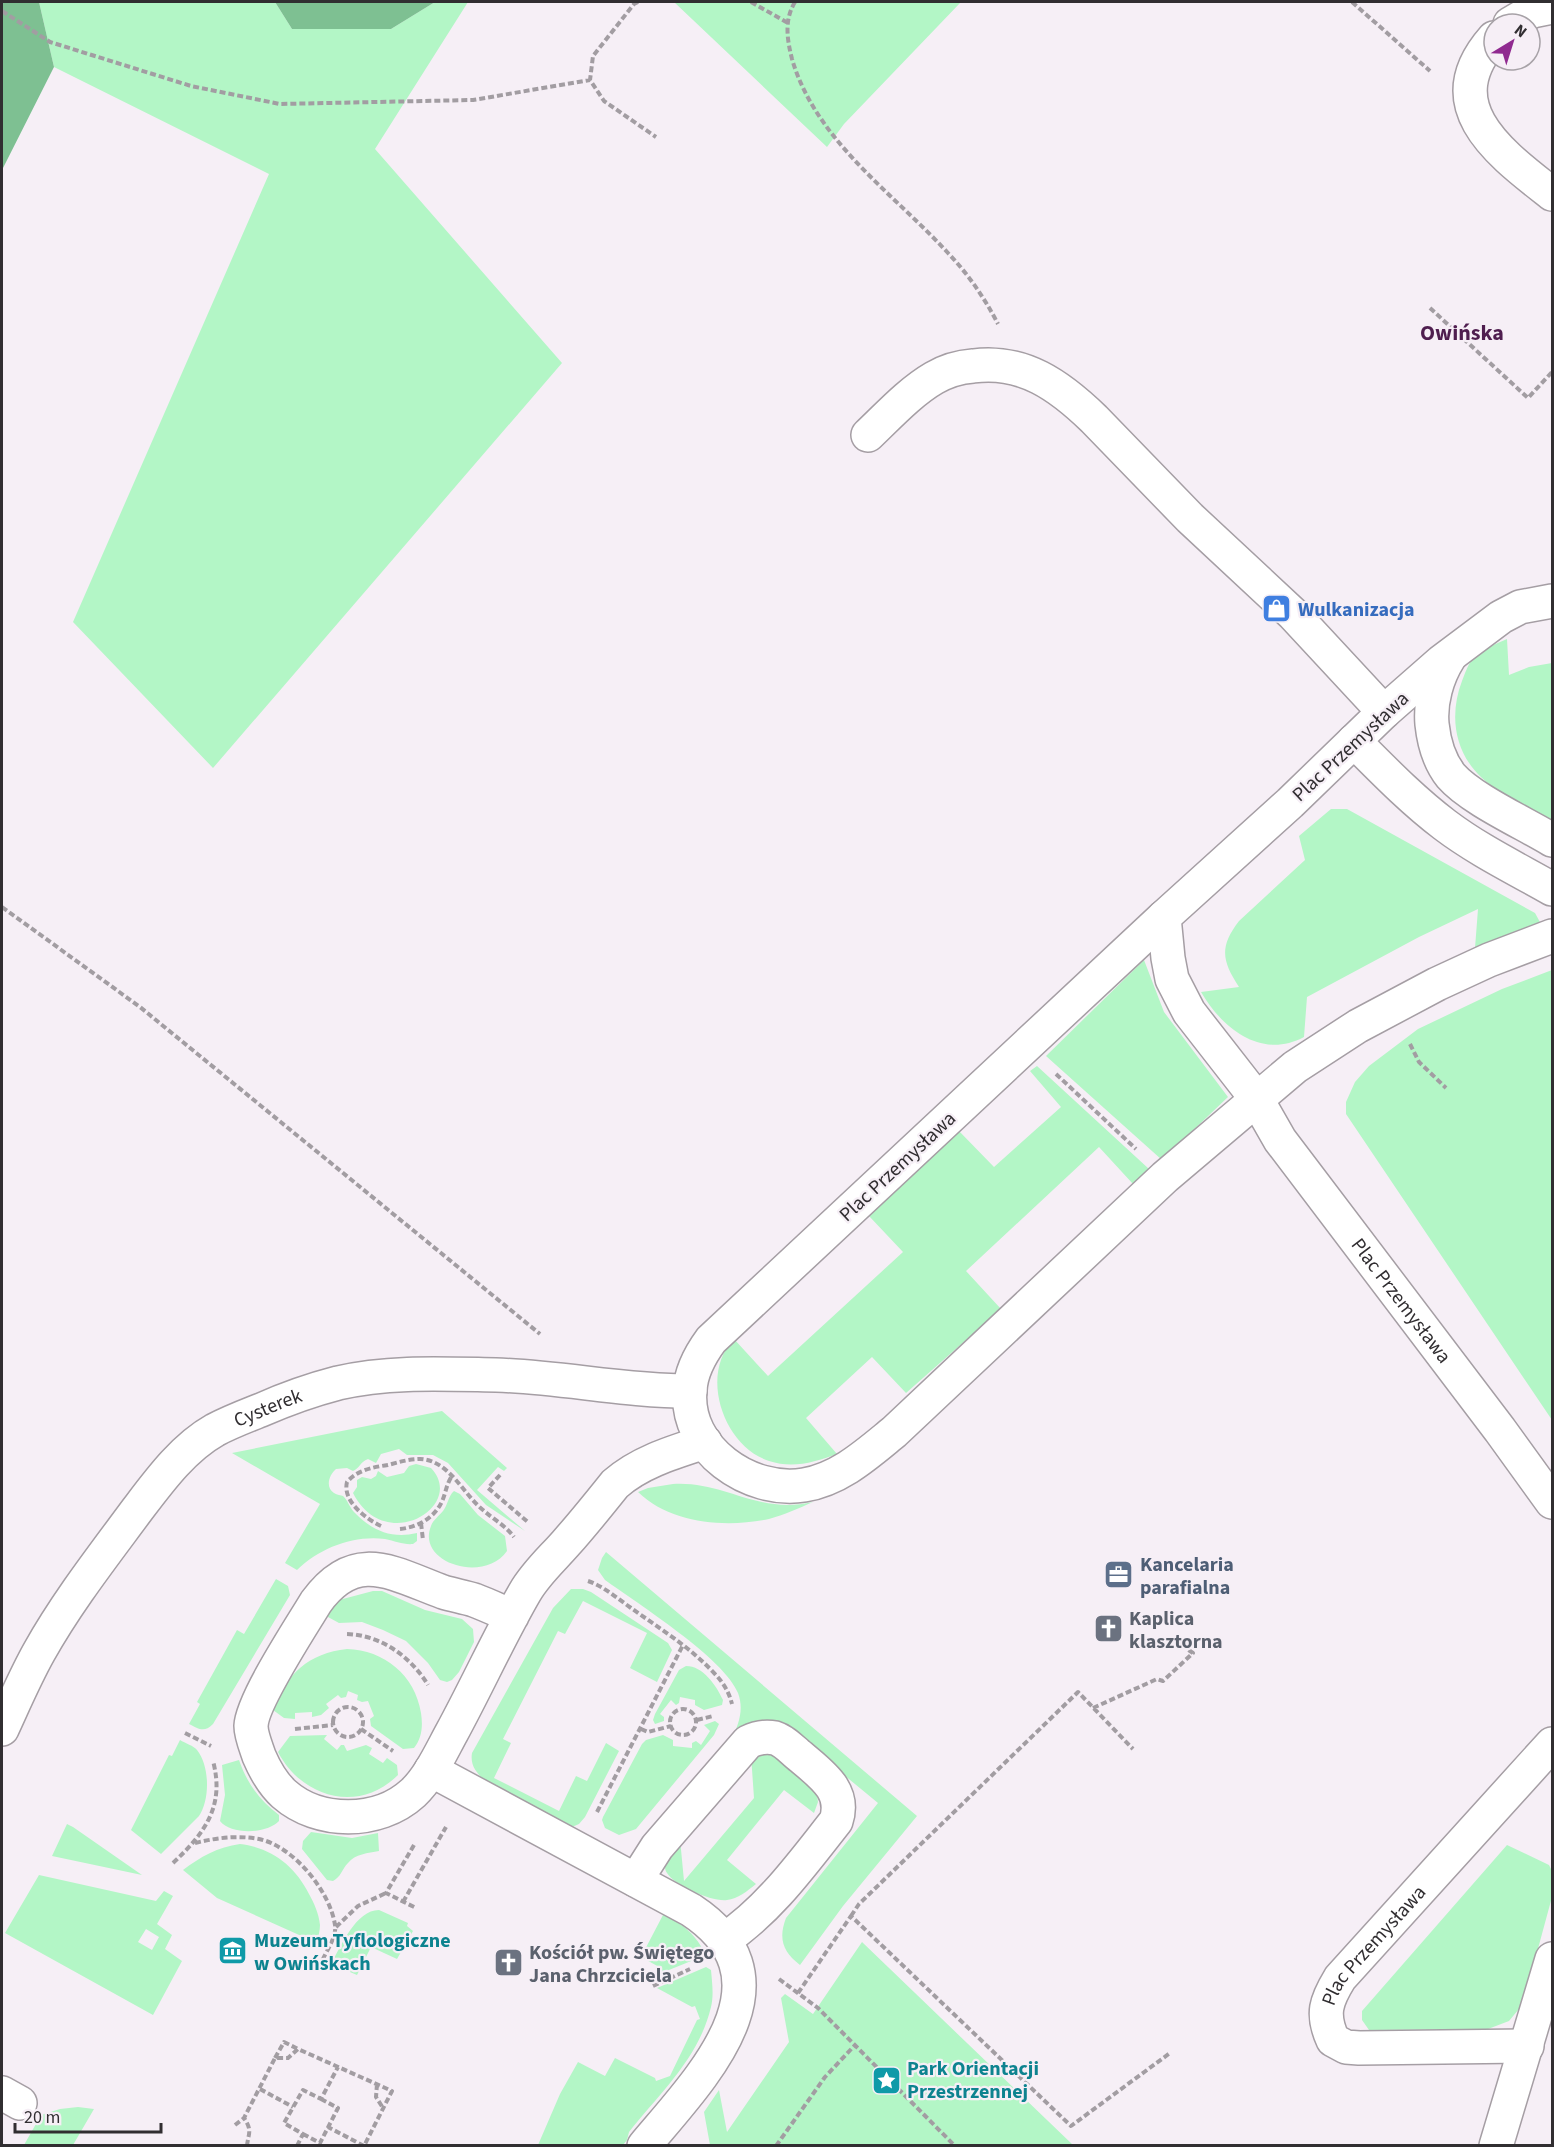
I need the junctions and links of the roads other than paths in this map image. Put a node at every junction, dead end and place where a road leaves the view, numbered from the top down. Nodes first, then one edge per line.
1 (1552, 7) edge
2 (1530, 12) edge
3 (1482, 54) edge
4 (1552, 194) edge
5 (868, 435) dead end
6 (1552, 601) edge
7 (1452, 654) junction
8 (1384, 712) junction
9 (1354, 741) junction
10 (1552, 840) edge
11 (1552, 889) edge
12 (1164, 917) junction
13 (1552, 936) edge
14 (1256, 1098) junction
15 (690, 1391) junction
16 (705, 1442) junction
17 (1552, 1502) edge
18 (512, 1616) junction
19 (2, 1729) edge
20 (1552, 1743) edge
21 (431, 1770) junction
22 (636, 1880) junction
23 (730, 1951) junction
24 (1552, 1959) edge
25 (1527, 2046) junction
26 (644, 2145) edge
27 (1496, 2145) edge

1 - 2 street
3 - 4 street
5 - 8 street
6 - 7 street, Plac Przemysława
7 - 8 street, Plac Przemysława
7 - 10 street
8 - 9 street, Plac Przemysława
9 - 11 street
9 - 12 street, Plac Przemysława
12 - 14 street, Plac Przemysława
12 - 15 street, Plac Przemysława
13 - 14 street, Plac Przemysława
14 - 16 street, Plac Przemysława
14 - 17 street, Plac Przemysława
15 - 16 street, Plac Przemysława
15 - 19 street, Cysterek
16 - 18 street
18 - 21 street
18 - 21 street
20 - 25 street, Plac Przemysława
21 - 22 street
22 - 23 street
22 - 23 street
23 - 26 street
24 - 25 street
25 - 27 street

